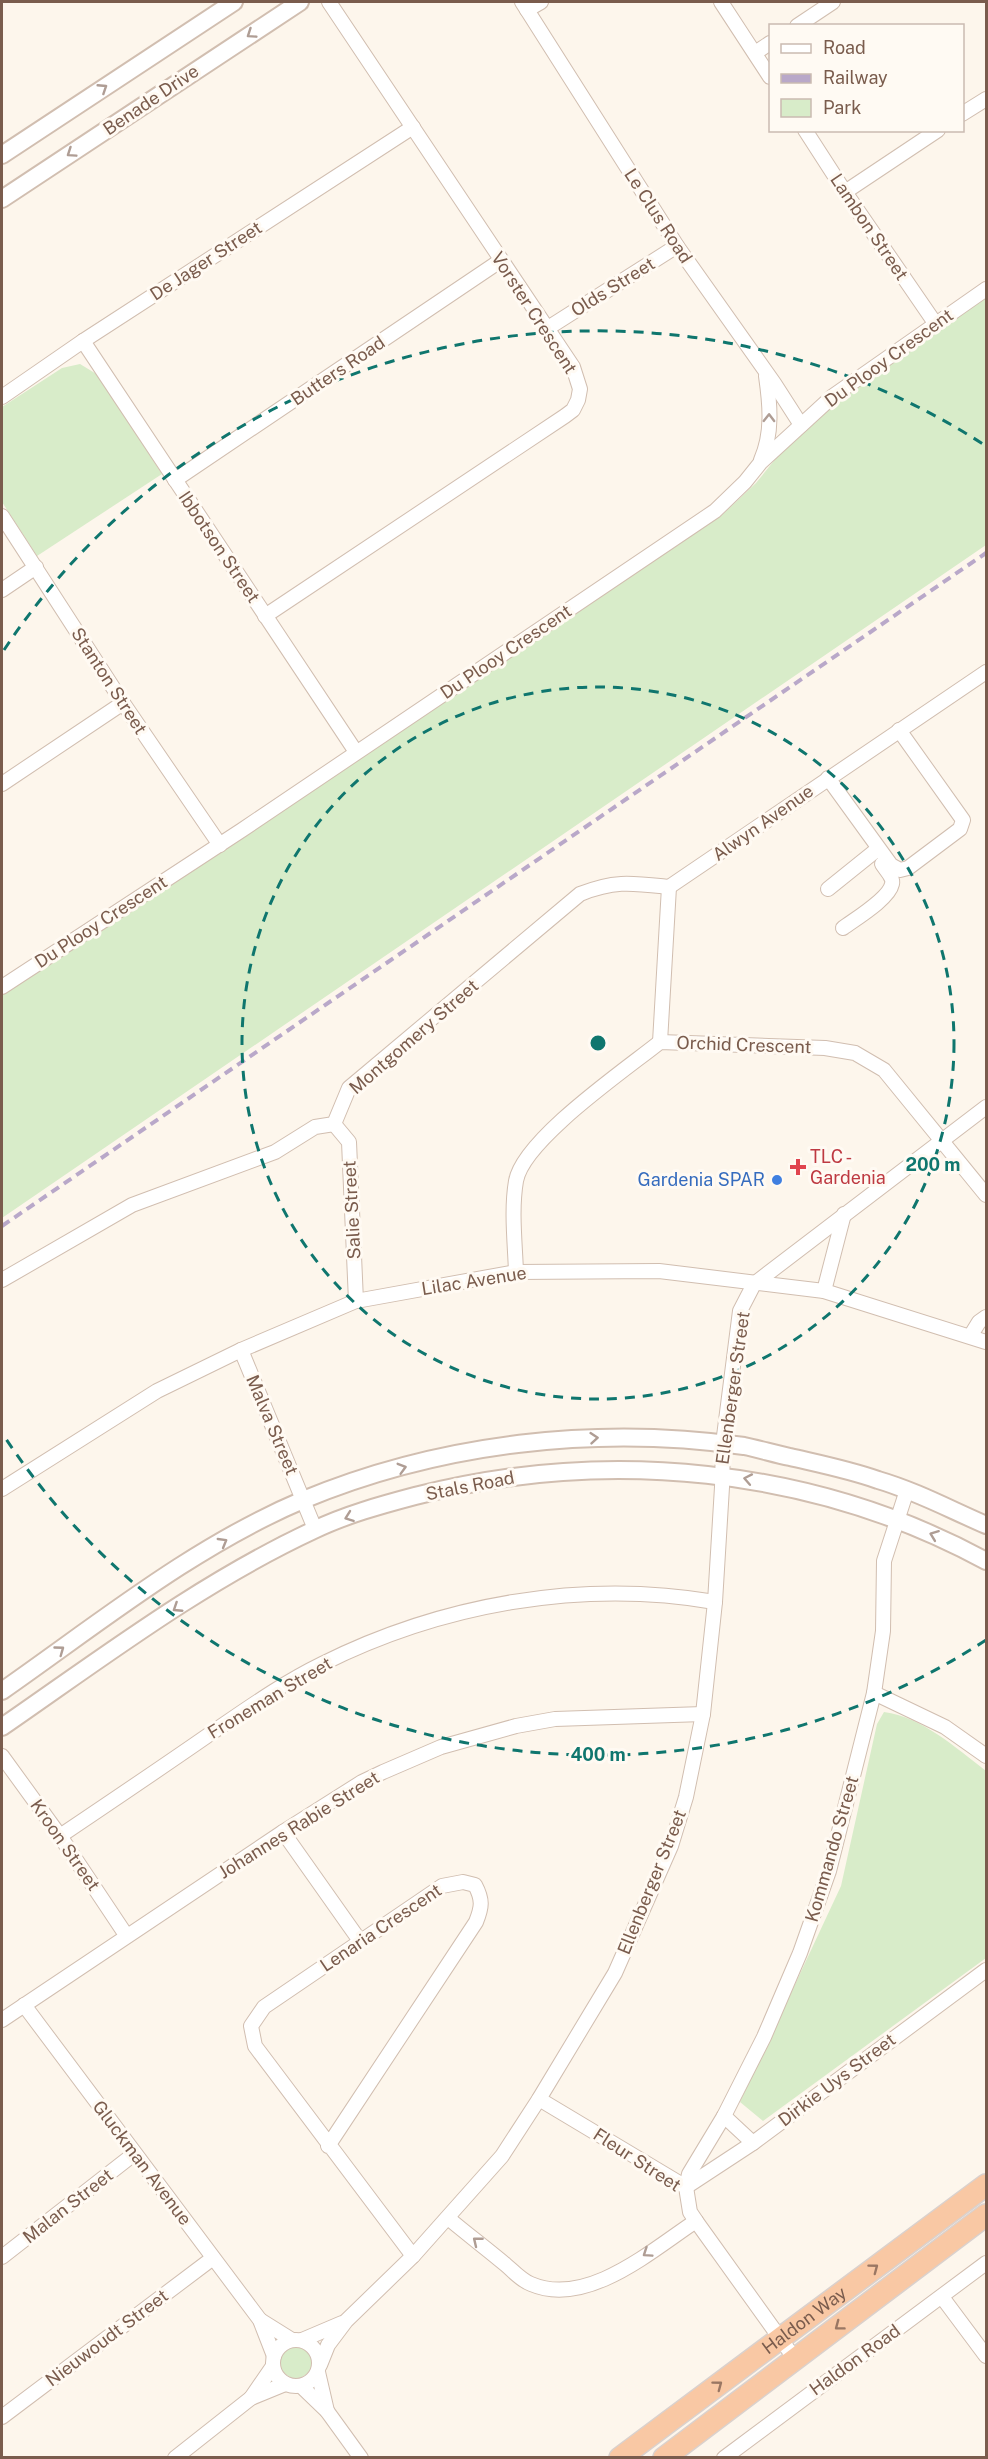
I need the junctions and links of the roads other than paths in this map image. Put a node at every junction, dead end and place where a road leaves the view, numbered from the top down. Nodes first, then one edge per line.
1 (234, 2) edge
2 (300, 2) edge
3 (329, 2) edge
4 (541, 2) edge
5 (721, 2) edge
6 (833, 2) edge
7 (525, 6) edge
8 (799, 24) edge
9 (769, 43) edge
10 (755, 53) junction
11 (769, 74) edge
12 (987, 99) edge
13 (964, 113) edge
14 (413, 126) junction
15 (806, 132) edge
16 (935, 132) edge
17 (2, 155) edge
18 (845, 192) junction
19 (2, 199) edge
20 (677, 246) junction
21 (500, 261) junction
22 (987, 289) edge
23 (935, 323) junction
24 (548, 328) junction
25 (83, 341) junction
26 (766, 372) junction
27 (2, 398) edge
28 (801, 425) junction
29 (761, 462) junction
30 (175, 480) junction
31 (2, 516) edge
32 (36, 567) junction
33 (2, 590) edge
34 (265, 616) junction
35 (987, 672) edge
36 (123, 704) junction
37 (899, 730) junction
38 (356, 752) junction
39 (825, 780) junction
40 (2, 784) edge
41 (220, 845) junction
42 (874, 852) junction
43 (669, 887) junction
44 (828, 889) dead end
45 (843, 928) dead end
46 (2, 987) edge
47 (660, 1042) junction
48 (987, 1107) edge
49 (334, 1124) junction
50 (941, 1141) junction
51 (987, 1195) edge
52 (844, 1214) junction
53 (516, 1272) junction
54 (2, 1280) edge
55 (754, 1284) junction
56 (824, 1291) junction
57 (356, 1301) junction
58 (987, 1317) edge
59 (971, 1335) junction
60 (987, 1342) edge
61 (241, 1350) junction
62 (723, 1444) junction
63 (721, 1475) junction
64 (2, 1490) edge
65 (907, 1490) junction
66 (304, 1500) junction
67 (898, 1521) junction
68 (987, 1526) edge
69 (315, 1529) junction
70 (987, 1561) edge
71 (715, 1602) junction
72 (83, 1671) junction
73 (5, 1688) edge
74 (874, 1693) junction
75 (703, 1714) junction
76 (2, 1716) edge
77 (2, 1727) edge
78 (2, 1756) edge
79 (987, 1756) edge
80 (283, 1832) junction
81 (60, 1836) junction
82 (126, 1935) junction
83 (360, 1941) junction
84 (987, 1970) edge
85 (24, 2005) junction
86 (2, 2020) edge
87 (539, 2099) junction
88 (724, 2116) junction
89 (753, 2142) junction
90 (328, 2146) junction
91 (134, 2154) junction
92 (987, 2185) edge
93 (686, 2187) junction
94 (987, 2215) edge
95 (448, 2218) junction
96 (696, 2221) junction
97 (933, 2224) junction
98 (948, 2244) junction
99 (413, 2256) junction
100 (2, 2257) edge
101 (213, 2258) junction
102 (987, 2263) edge
103 (942, 2297) junction
104 (260, 2320) junction
105 (346, 2321) junction
106 (780, 2338) junction
107 (297, 2340) junction
108 (987, 2356) edge
109 (795, 2359) junction
110 (274, 2361) junction
111 (319, 2368) junction
112 (285, 2384) junction
113 (301, 2386) junction
114 (251, 2398) junction
115 (327, 2410) junction
116 (684, 2410) junction
117 (2, 2417) edge
118 (699, 2431) junction
119 (175, 2457) edge
120 (361, 2457) edge
121 (620, 2457) edge
122 (664, 2457) edge
123 (724, 2457) edge

17 -> 1 street, Benade Drive
2 -> 19 street, Benade Drive
3 - 14 street, Vorster Crescent
4 - 7 street
5 - 10 street
6 - 8 street
7 - 20 street, Le Clus Road
9 - 10 street
10 - 11 street
12 - 13 street
14 - 21 street, Vorster Crescent
14 - 25 street, De Jager Street
15 - 18 street, Lambon Street
16 - 18 street
18 - 23 street, Lambon Street
20 - 24 street, Olds Street
20 - 26 street, Le Clus Road
21 - 24 street, Vorster Crescent
21 - 30 street, Butters Road
22 - 23 street, Du Plooy Crescent
23 - 28 street, Du Plooy Crescent
24 - 34 street, Vorster Crescent
25 - 27 street, De Jager Street
25 - 30 street, Ibbotson Street
26 - 28 street, Le Clus Road
29 -> 26 street
28 - 29 street, Du Plooy Crescent
29 - 38 street, Du Plooy Crescent
30 - 34 street, Ibbotson Street
31 - 32 street, Stanton Street
32 - 33 street
32 - 36 street, Stanton Street
34 - 38 street, Ibbotson Street
35 - 37 street, Alwyn Avenue
36 - 40 street
36 - 41 street, Stanton Street
37 - 39 street, Alwyn Avenue
37 - 39 street
38 - 41 street, Du Plooy Crescent
39 - 42 street
39 - 43 street, Alwyn Avenue
41 - 46 street, Du Plooy Crescent
42 - 44 street
42 - 45 street
43 - 47 street
43 - 49 street, Montgomery Street
47 - 50 street, Orchid Crescent
47 - 53 street, Orchid Crescent
48 - 50 street
49 - 54 street
49 - 57 street, Salie Street
50 - 51 street, Orchid Crescent
50 - 52 street
52 - 55 street
52 - 56 street
53 - 55 street, Lilac Avenue
53 - 57 street, Lilac Avenue
55 - 56 street, Lilac Avenue
55 - 62 street, Ellenberger Street
56 - 59 street, Lilac Avenue
57 - 61 street, Lilac Avenue
58 - 59 street
59 - 60 street, Lilac Avenue
61 - 64 street, Lilac Avenue
61 - 66 street, Malva Street
62 - 63 street, Ellenberger Street
62 - 65 street, Stals Road
66 -> 62 street, Stals Road
67 -> 63 street, Stals Road
63 -> 69 street, Stals Road
63 - 71 street, Ellenberger Street
65 - 67 street, Kommando Street
65 - 68 street, Stals Road
66 - 69 street, Malva Street
73 -> 66 street, Stals Road
70 -> 67 street, Stals Road
67 - 74 street, Kommando Street
69 -> 72 street, Stals Road
71 - 75 street, Ellenberger Street
71 - 81 street, Froneman Street
72 - 76 street
72 - 77 street, Stals Road
74 - 79 street
74 - 88 street, Kommando Street
75 - 80 street, Johannes Rabie Street
75 - 87 street, Ellenberger Street
78 - 81 street, Kroon Street
80 - 82 street, Johannes Rabie Street
80 - 83 street
81 - 82 street, Kroon Street
82 - 85 street, Johannes Rabie Street
83 - 90 street, Lenaria Crescent
83 - 90 street, Lenaria Crescent
84 - 89 street, Dirkie Uys Street
85 - 86 street, Johannes Rabie Street
85 - 91 street, Gluckman Avenue
87 - 93 street, Fleur Street
87 - 95 street, Ellenberger Street
88 - 89 street
88 - 93 street, Kommando Street
89 - 93 street, Dirkie Uys Street
90 - 99 street, Lenaria Crescent
91 - 100 street, Malan Street
91 - 101 street, Gluckman Avenue
92 - 97 highway, Haldon Way
93 - 96 street, Fleur Street
94 - 98 highway, Haldon Way
96 -> 95 street
95 - 99 street, Ellenberger Street
96 - 106 street, Fleur Street
97 - 98 highway
106 -> 97 highway, Haldon Way
98 -> 109 highway, Haldon Way
99 - 105 street, Ellenberger Street
101 - 104 street, Gluckman Avenue
101 - 117 street, Nieuwoudt Street
102 - 103 street, Haldon Road
103 - 108 street
103 - 123 street, Haldon Road
104 - 107 street, Gluckman Avenue
104 - 110 street, Gluckman Avenue
105 - 107 street, Ellenberger Street
105 - 111 street, Ellenberger Street
106 - 109 street, Fleur Street
116 -> 106 highway, Haldon Way
107 - 110 street
107 - 111 street
109 - 118 highway, Haldon Way
110 - 112 street
110 - 114 street
111 - 113 street
111 - 115 street
112 - 113 street
112 - 114 street
113 - 115 street
114 - 119 street
115 - 120 street
116 - 118 highway
116 - 121 highway, Haldon Way
118 - 122 highway, Haldon Way

